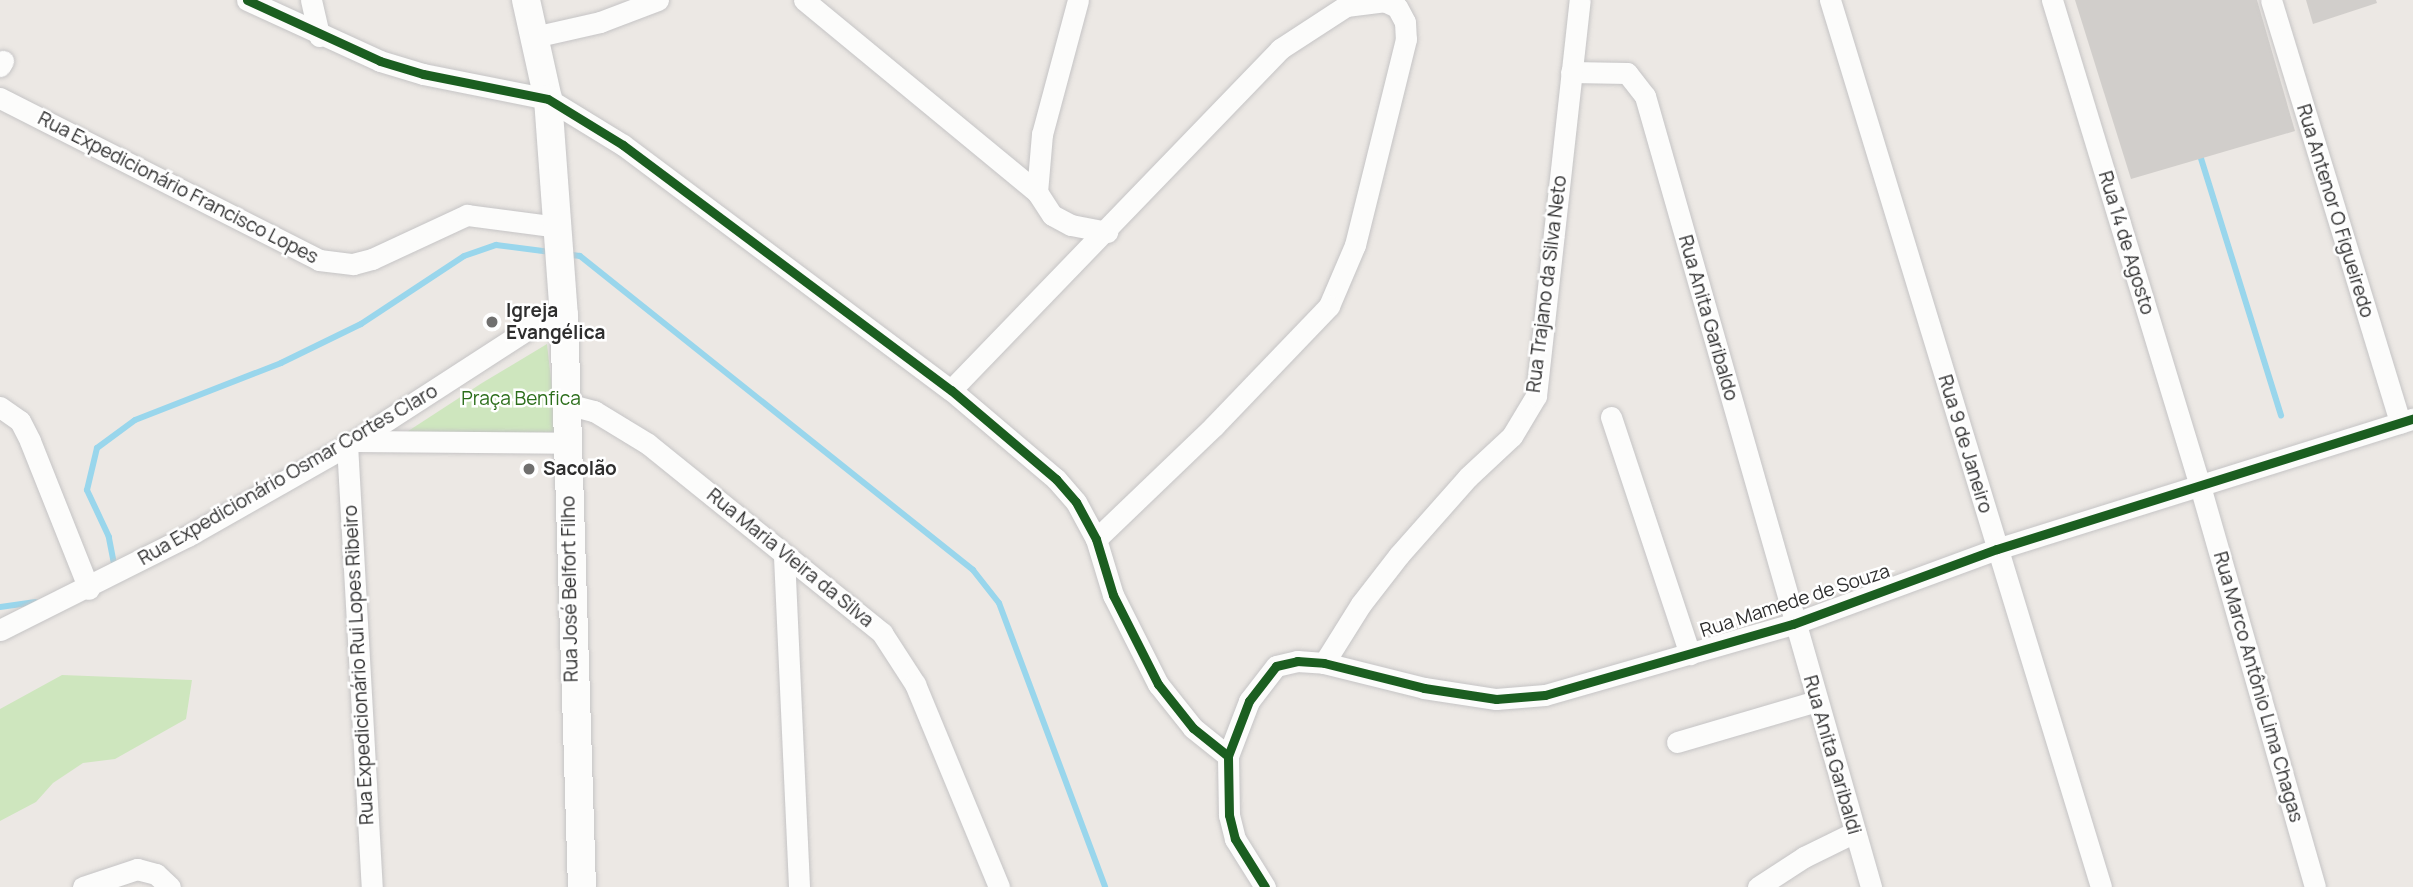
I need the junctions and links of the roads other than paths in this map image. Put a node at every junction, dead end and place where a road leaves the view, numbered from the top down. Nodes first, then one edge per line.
1 (247, 0) edge
2 (311, 0) edge
3 (526, 0) edge
4 (658, 0) edge
5 (804, 0) edge
6 (1078, 0) edge
7 (1580, 0) edge
8 (1830, 0) edge
9 (2052, 0) edge
10 (2270, 0) edge
11 (319, 36) junction
12 (534, 37) junction
13 (1571, 72) junction
14 (0, 98) edge
15 (548, 99) junction
16 (1037, 192) junction
17 (558, 227) junction
18 (1107, 232) junction
19 (564, 315) junction
20 (951, 390) junction
21 (567, 404) junction
22 (0, 407) edge
23 (1611, 417) dead end
24 (2407, 421) edge
25 (351, 442) junction
26 (566, 443) junction
27 (2200, 486) junction
28 (1096, 539) junction
29 (1997, 549) junction
30 (784, 556) junction
31 (87, 584) junction
32 (1793, 624) junction
33 (2, 627) edge
34 (1690, 654) junction
35 (1324, 663) junction
36 (1816, 701) junction
37 (1677, 742) dead end
38 (1228, 756) junction
39 (1855, 832) junction
40 (83, 887) edge
41 (170, 887) edge
42 (372, 887) edge
43 (582, 887) edge
44 (799, 887) edge
45 (999, 887) edge
46 (1265, 887) edge
47 (1758, 887) edge
48 (1871, 887) edge
49 (2101, 887) edge
50 (2315, 887) edge

1 - 11 street
2 - 11 street
3 - 12 street, Rua José Belfort Filho
4 - 12 street
5 - 16 street
6 - 16 street
7 - 13 street, Rua Trajano da Silva Neto
8 - 29 street, Rua 9 de Janeiro
9 - 27 street, Rua 14 de Agosto
10 - 24 street, Rua Antenor O Figueiredo
11 - 15 street
12 - 15 street, Rua José Belfort Filho
13 - 32 street, Rua Anita Garibaldo
13 - 35 street, Rua Trajano da Silva Neto
14 - 17 street, Rua Expedicionário Francisco Lopes
15 - 17 street, Rua José Belfort Filho
15 - 20 street
16 - 18 street
17 - 19 street, Rua José Belfort Filho
18 - 20 street
18 - 28 street
19 - 21 street, Rua José Belfort Filho
19 - 25 street, Rua Expedicionário Osmar Cortes Claro
20 - 28 street
21 - 26 street, Rua José Belfort Filho
21 - 30 street, Rua Maria Vieira da Silva
22 - 31 street
23 - 34 street
24 - 27 street, Rua Mamede de Souza
25 - 26 street
25 - 31 street, Rua Expedicionário Osmar Cortes Claro
25 - 42 street, Rua Expedicionário Rui Lopes Ribeiro
26 - 43 street, Rua José Belfort Filho
27 - 29 street, Rua Mamede de Souza
27 - 50 street, Rua Marco Antônio Lima Chagas
28 - 38 street
29 - 32 street, Rua Mamede de Souza
29 - 49 street, Rua 9 de Janeiro
30 - 44 street
30 - 45 street, Rua Maria Vieira da Silva
31 - 33 street, Rua Expedicionário Osmar Cortes Claro
32 - 34 street, Rua Mamede de Souza
32 - 36 street, Rua Anita Garibaldi
34 - 35 street, Rua Mamede de Souza
35 - 38 street, Rua Mamede de Souza
36 - 37 street
36 - 39 street, Rua Anita Garibaldi
38 - 46 street
39 - 47 street
39 - 48 street, Rua Anita Garibaldi
40 - 41 street

